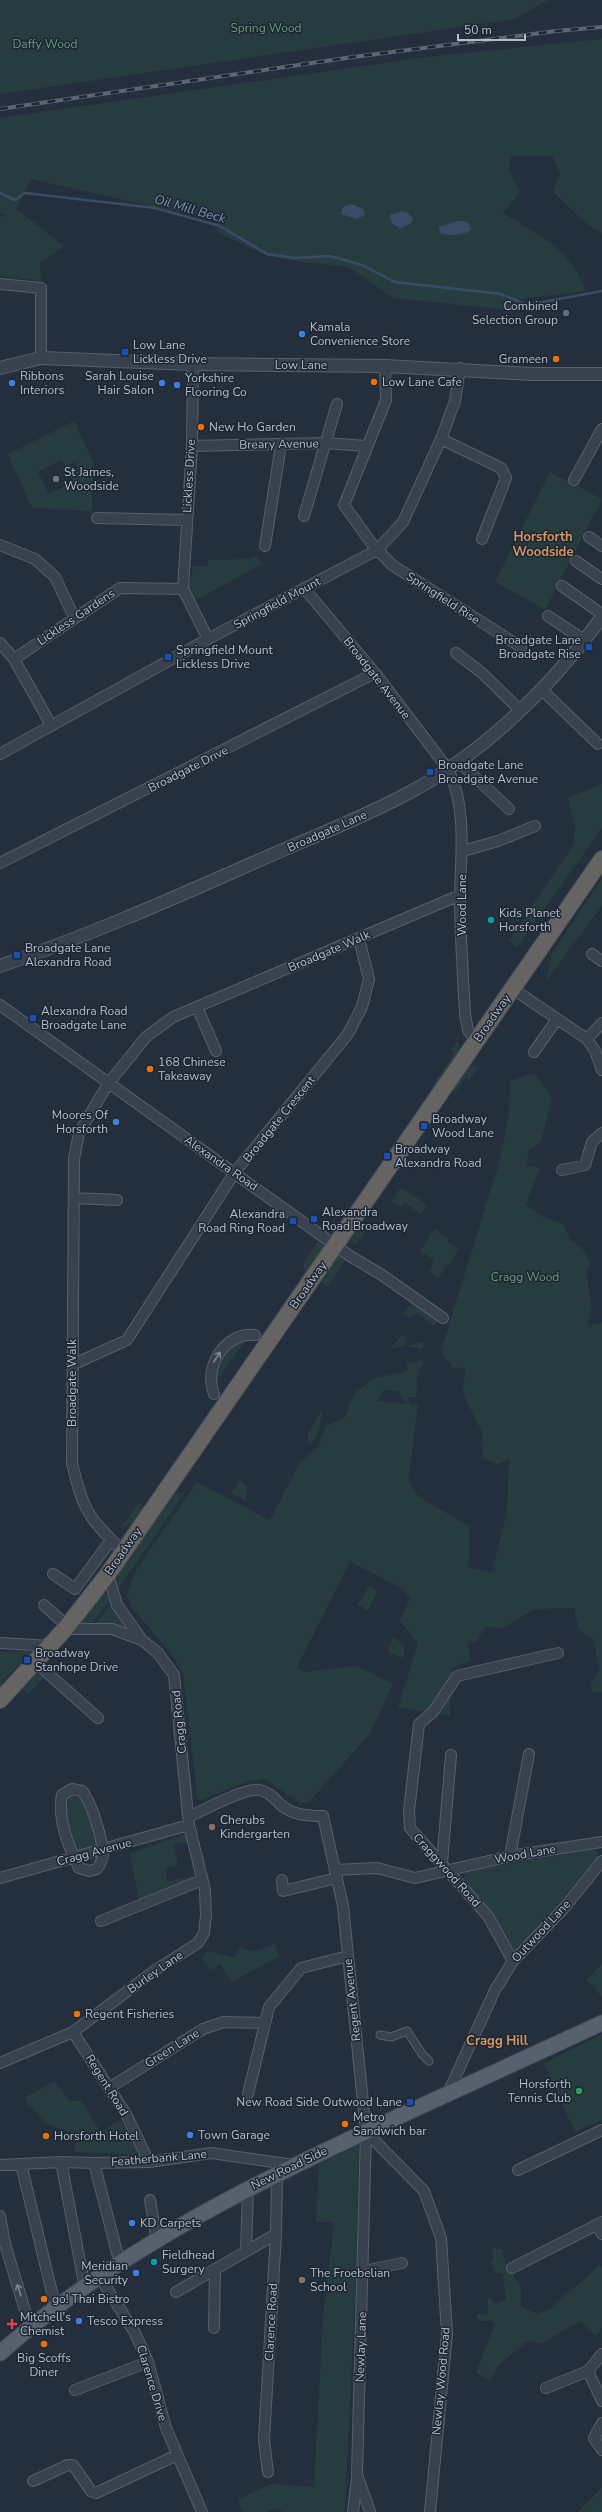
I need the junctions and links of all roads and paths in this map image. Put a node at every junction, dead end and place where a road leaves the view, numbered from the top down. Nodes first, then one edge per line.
1 (0, 284) edge
2 (41, 358) junction
3 (193, 364) junction
4 (385, 366) junction
5 (0, 368) edge
6 (460, 368) junction
7 (602, 374) edge
8 (337, 404) dead end
9 (602, 429) edge
10 (441, 440) junction
11 (325, 443) junction
12 (281, 445) junction
13 (192, 446) junction
14 (366, 446) junction
15 (574, 480) dead end
16 (304, 516) dead end
17 (97, 518) dead end
18 (187, 520) junction
19 (589, 537) dead end
20 (482, 539) dead end
21 (0, 545) edge
22 (265, 546) dead end
23 (374, 546) junction
24 (602, 546) edge
25 (576, 561) dead end
26 (602, 579) edge
27 (562, 586) dead end
28 (304, 588) junction
29 (183, 589) junction
30 (548, 616) dead end
31 (74, 617) junction
32 (601, 621) edge
33 (208, 639) junction
34 (584, 640) junction
35 (0, 643) edge
36 (521, 647) dead end
37 (456, 653) dead end
38 (14, 659) junction
39 (375, 673) junction
40 (542, 690) junction
41 (520, 710) junction
42 (51, 725) junction
43 (598, 744) dead end
44 (0, 754) edge
45 (459, 762) junction
46 (448, 769) junction
47 (509, 809) dead end
48 (535, 826) dead end
49 (463, 851) junction
50 (602, 860) edge
51 (0, 863) edge
52 (460, 895) junction
53 (359, 939) junction
54 (592, 954) dead end
55 (602, 961) edge
56 (0, 966) edge
57 (513, 989) junction
58 (0, 1005) edge
59 (197, 1007) junction
60 (557, 1019) junction
61 (602, 1023) edge
62 (587, 1039) junction
63 (476, 1041) junction
64 (216, 1051) dead end
65 (534, 1052) dead end
66 (602, 1070) edge
67 (108, 1084) junction
68 (602, 1133) edge
69 (562, 1170) dead end
70 (235, 1172) junction
71 (74, 1198) junction
72 (117, 1200) dead end
73 (336, 1244) junction
74 (443, 1318) dead end
75 (255, 1334) dead end
76 (72, 1365) junction
77 (214, 1394) dead end
78 (111, 1540) junction
79 (123, 1551) junction
80 (53, 1574) dead end
81 (108, 1574) junction
82 (75, 1589) junction
83 (88, 1599) junction
84 (44, 1605) dead end
85 (66, 1628) junction
86 (142, 1640) junction
87 (0, 1643) edge
88 (50, 1646) junction
89 (558, 1653) dead end
90 (35, 1662) junction
91 (0, 1700) edge
92 (98, 1718) dead end
93 (529, 1754) dead end
94 (451, 1755) dead end
95 (189, 1821) junction
96 (602, 1842) edge
97 (103, 1850) junction
98 (510, 1856) junction
99 (74, 1857) junction
100 (602, 1861) edge
101 (445, 1866) junction
102 (336, 1874) junction
103 (0, 1878) edge
104 (202, 1880) junction
105 (282, 1880) dead end
106 (101, 1921) dead end
107 (348, 1956) junction
108 (513, 1961) junction
109 (602, 2023) edge
110 (264, 2024) junction
111 (73, 2032) junction
112 (380, 2035) dead end
113 (429, 2061) dead end
114 (0, 2063) edge
115 (109, 2088) junction
116 (448, 2093) junction
117 (248, 2094) dead end
118 (602, 2130) edge
119 (366, 2132) junction
120 (61, 2162) junction
121 (149, 2162) junction
122 (94, 2163) junction
123 (21, 2164) junction
124 (0, 2165) edge
125 (294, 2165) junction
126 (518, 2170) dead end
127 (277, 2173) junction
128 (248, 2188) junction
129 (150, 2200) dead end
130 (0, 2216) edge
131 (600, 2227) edge
132 (276, 2234) junction
133 (157, 2241) junction
134 (246, 2251) junction
135 (402, 2263) dead end
136 (120, 2264) junction
137 (512, 2268) dead end
138 (215, 2269) junction
139 (364, 2272) junction
140 (100, 2277) junction
141 (85, 2288) junction
142 (176, 2292) dead end
143 (56, 2309) junction
144 (30, 2327) junction
145 (214, 2328) dead end
146 (0, 2353) edge
147 (602, 2354) edge
148 (148, 2362) junction
149 (588, 2371) junction
150 (546, 2388) dead end
151 (75, 2390) dead end
152 (602, 2401) edge
153 (602, 2423) edge
154 (602, 2450) edge
155 (177, 2455) junction
156 (268, 2472) dead end
157 (357, 2474) junction
158 (33, 2482) dead end
159 (202, 2512) edge
160 (353, 2512) edge
161 (370, 2512) edge
162 (430, 2512) edge

1 - 2 street
2 - 3 street, Low Lane
2 - 5 street, Low Lane
3 - 4 street, Low Lane
3 - 13 street, Lickless Drive
4 - 6 street, Low Lane
4 - 14 street
6 - 7 street, Low Lane
6 - 10 street, Springfield Mount
8 - 11 street
9 - 15 street
10 - 20 street
10 - 23 street, Springfield Mount
11 - 12 street, Breary Avenue
11 - 14 street, Breary Avenue
11 - 16 street
12 - 13 street, Breary Avenue
12 - 22 street
13 - 18 street, Lickless Drive
14 - 23 street, Springfield Rise
17 - 18 street
18 - 29 street, Lickless Drive
19 - 24 street
21 - 31 street
23 - 28 street, Springfield Mount
23 - 36 street, Springfield Rise
25 - 26 street
27 - 32 street
28 - 33 street, Springfield Mount
28 - 39 street, Broadgate Avenue
29 - 31 street, Lickless Gardens
29 - 33 street
30 - 34 street
31 - 38 street, Lickless Gardens
32 - 34 street, Broadgate Lane
33 - 42 street, Springfield Mount
34 - 40 street, Broadgate Lane
35 - 38 street
37 - 41 street
38 - 42 street
39 - 46 street, Broadgate Avenue
39 - 51 street, Broadgate Drive
40 - 41 street, Broadgate Lane
40 - 43 street
41 - 45 street, Broadgate Lane
42 - 44 street, Springfield Mount
45 - 46 street, Broadgate Lane
45 - 47 street
46 - 49 street, Wood Lane
46 - 56 street, Broadgate Lane
48 - 49 street
49 - 52 street, Wood Lane
50 - 57 highway, Broadway
52 - 53 street, Broadgate Walk
52 - 63 street, Wood Lane
53 - 59 street, Broadgate Walk
53 - 70 street, Broadgate Crescent
54 - 55 street
57 - 60 street
57 - 63 highway, Broadway
58 - 67 street, Alexandra Road
59 - 64 street
59 - 67 street, Broadgate Walk
60 - 62 street
60 - 65 street
61 - 62 street
62 - 66 street
63 - 73 highway, Broadway
67 - 70 street, Alexandra Road
67 - 71 street, Broadgate Walk
68 - 69 street
70 - 73 street, Alexandra Road
70 - 76 street, Broadgate Crescent
71 - 72 street
71 - 76 street, Broadgate Walk
73 - 74 street, Alexandra Road
73 - 79 highway, Broadway
77 -> 75 street
76 - 78 street, Broadgate Walk
78 - 79 street, Broadgate Walk
78 - 82 street
79 - 81 highway, Broadway
80 - 82 street
81 - 83 highway, Broadway
81 - 86 street, Cragg Road
82 - 83 street
83 - 85 highway, Broadway
84 - 85 street
85 - 86 street, Cragg Road
85 - 88 highway, Broadway
86 - 95 street, Cragg Road
87 - 88 street
88 - 90 highway, Broadway
89 - 101 street, Craggwood Road
90 - 91 highway, Broadway
90 - 92 street
93 - 98 street
94 - 101 street
95 - 97 street, Cragg Avenue
95 - 102 street
95 - 104 street, Burley Lane
96 - 98 street, Wood Lane
97 - 99 street, Cragg Avenue
97 - 99 street
97 - 99 street
98 - 101 street, Wood Lane
99 - 103 street, Cragg Avenue
100 - 108 street, Outwood Lane
101 - 102 street, Wood Lane
101 - 108 street, Craggwood Road
102 - 105 street, Wood Lane
102 - 107 street, Regent Avenue
104 - 106 street
104 - 111 street, Burley Lane
107 - 110 street
107 - 119 street, Regent Avenue
108 - 116 street, Outwood Lane
109 - 116 main road, New Road Side
110 - 115 street, Green Lane
110 - 117 street
111 - 114 street, Burley Lane
111 - 115 street, Regent Road
112 - 113 street
115 - 121 street, Regent Road
116 - 119 main road, New Road Side
118 - 126 street
119 - 125 main road, New Road Side
119 - 139 street, Newlay Lane
119 - 162 street, Newlay Wood Road
120 - 122 street, Featherbank Lane
120 - 123 street, Featherbank Lane
120 - 141 street
121 - 122 street, Featherbank Lane
121 - 125 street, Featherbank Lane
122 - 136 street
123 - 124 street, Featherbank Lane
123 - 143 street
125 - 127 main road, New Road Side
127 - 128 main road, New Road Side
127 - 132 street, Clarence Road
128 - 133 main road, New Road Side
128 - 134 street
129 - 133 street
144 -> 130 street
131 - 137 street
132 - 134 street
132 - 156 street, Clarence Road
133 - 136 main road, New Road Side
134 - 138 street
135 - 139 street
136 - 140 main road, New Road Side
138 - 142 street
138 - 145 street
139 - 157 street, Newlay Lane
140 - 141 main road, New Road Side
140 - 148 street, Clarence Drive
141 - 143 main road, New Road Side
143 - 144 main road, New Road Side
144 - 146 main road, New Road Side
147 - 149 street
148 - 151 street
148 - 155 street, Clarence Drive
149 - 150 street
149 - 152 street
153 - 154 street
155 - 158 street
155 - 159 street, Clarence Drive
157 - 160 street
157 - 161 street, Newlay Lane

